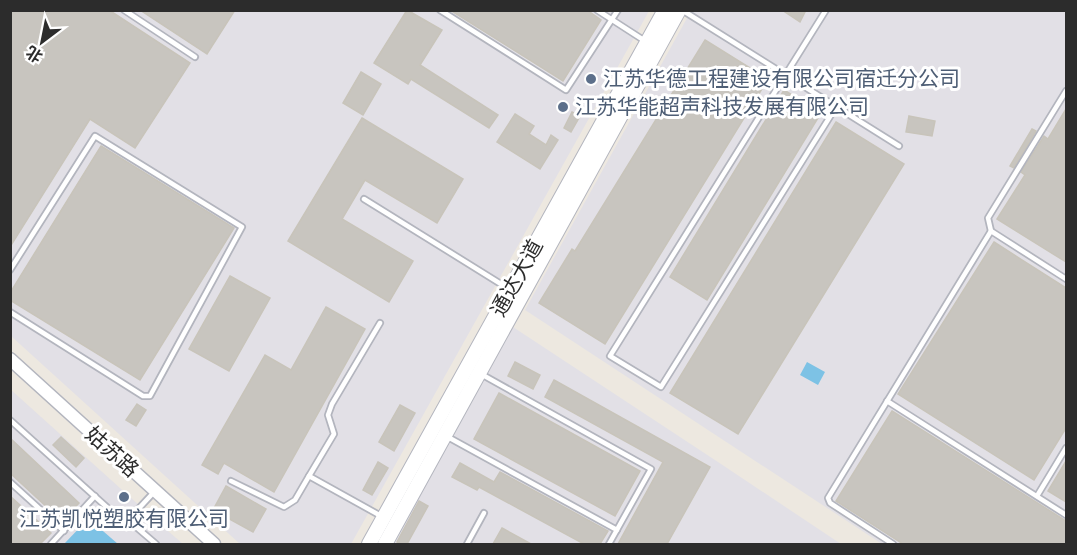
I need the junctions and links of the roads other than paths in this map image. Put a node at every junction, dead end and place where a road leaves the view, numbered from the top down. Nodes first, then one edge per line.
1 (124, 10) edge
2 (440, 10) edge
3 (597, 10) edge
4 (618, 10) edge
5 (665, 10) edge
6 (681, 10) edge
7 (826, 10) edge
8 (612, 20) junction
9 (647, 43) junction
10 (195, 57) dead end
11 (785, 75) junction
12 (1066, 91) edge
13 (836, 107) junction
14 (899, 146) dead end
15 (364, 200) dead end
16 (991, 231) junction
17 (10, 270) edge
18 (1066, 279) edge
19 (516, 293) junction
20 (10, 312) edge
21 (380, 323) dead end
22 (10, 359) edge
23 (474, 370) junction
24 (887, 400) junction
25 (10, 420) edge
26 (439, 432) junction
27 (1066, 448) edge
28 (309, 476) junction
29 (231, 481) dead end
30 (10, 482) edge
31 (155, 491) junction
32 (95, 496) junction
33 (1037, 496) junction
34 (484, 513) dead end
35 (1066, 515) edge
36 (128, 520) junction
37 (390, 521) junction
38 (617, 530) junction
39 (64, 531) junction
40 (51, 544) edge
41 (156, 544) edge
42 (214, 544) edge
43 (369, 544) edge
44 (385, 544) edge
45 (467, 544) edge
46 (609, 544) edge
47 (893, 544) edge

1 - 10 lane
2 - 8 lane
3 - 8 lane
4 - 8 lane
5 - 9 main road, 通达大道
6 - 11 lane
6 - 19 main road, 通达大道
7 - 11 lane
8 - 9 lane
9 - 19 main road, 通达大道
11 - 13 lane
11 - 13 lane
12 - 16 lane
13 - 14 lane
15 - 19 lane
16 - 18 lane
16 - 24 lane
17 - 20 lane
19 - 23 main road, 通达大道
21 - 28 lane
22 - 31 street, 姑苏路
23 - 26 main road, 通达大道
23 - 38 lane
24 - 33 lane
24 - 47 lane
25 - 32 lane
26 - 37 main road, 通达大道
26 - 38 lane
27 - 33 lane
28 - 29 lane
28 - 37 lane
30 - 39 lane
31 - 36 lane
31 - 42 street, 姑苏路
32 - 36 lane
32 - 39 lane
33 - 35 lane
34 - 45 lane
36 - 41 lane
37 - 43 main road, 通达大道
37 - 44 main road, 通达大道
38 - 46 lane
39 - 40 lane

